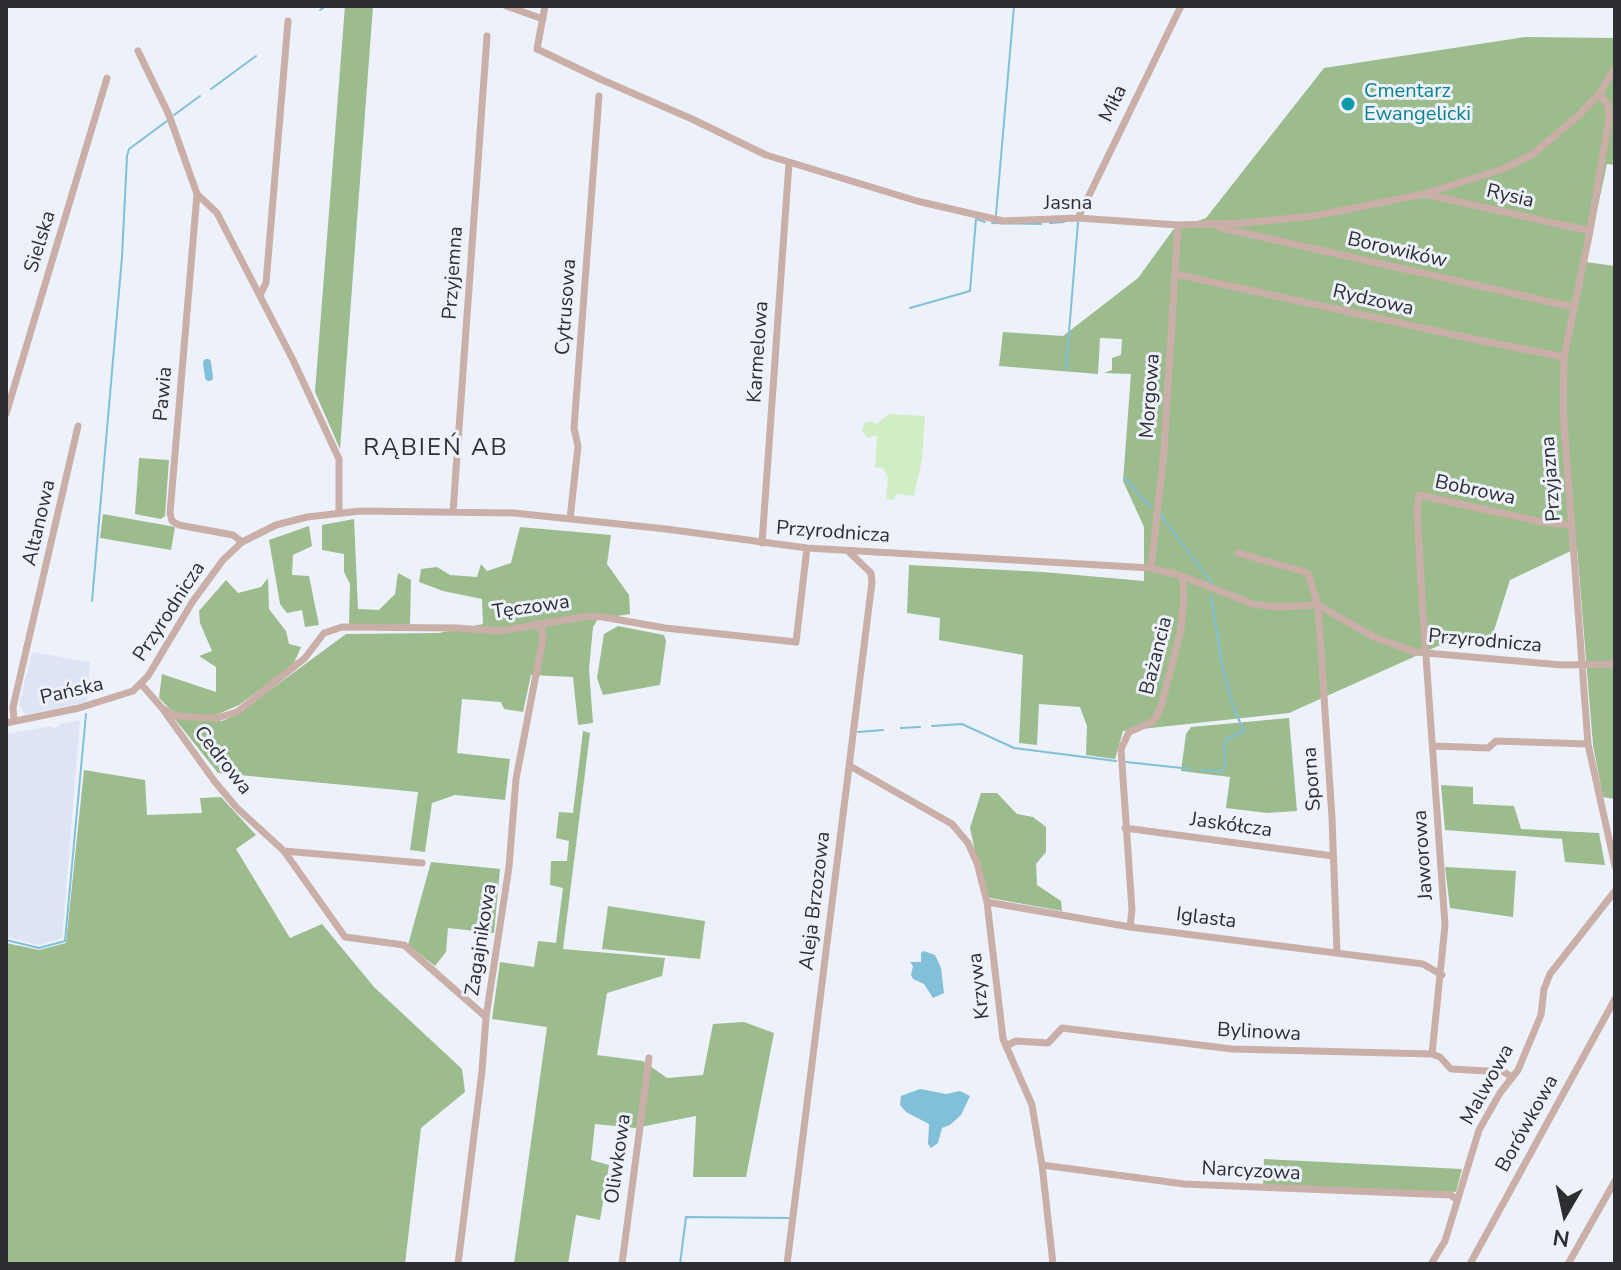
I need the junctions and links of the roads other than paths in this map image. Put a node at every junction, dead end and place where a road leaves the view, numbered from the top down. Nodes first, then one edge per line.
1 (506, 6) edge
2 (545, 6) edge
3 (1181, 6) edge
4 (543, 19) junction
5 (288, 21) dead end
6 (487, 36) dead end
7 (138, 51) dead end
8 (1615, 68) edge
9 (107, 78) dead end
10 (1599, 94) junction
11 (599, 96) dead end
12 (789, 163) junction
13 (197, 194) junction
14 (1424, 194) junction
15 (1078, 218) junction
16 (1214, 224) junction
17 (1178, 225) junction
18 (1590, 231) junction
19 (1175, 274) junction
20 (260, 295) junction
21 (1573, 307) junction
22 (1564, 357) junction
23 (6, 414) edge
24 (78, 426) dead end
25 (1419, 495) joint
26 (339, 512) junction
27 (453, 512) junction
28 (570, 519) junction
29 (1571, 525) junction
30 (242, 542) junction
31 (762, 543) junction
32 (807, 548) junction
33 (848, 551) junction
34 (1238, 553) dead end
35 (1151, 568) junction
36 (1182, 576) junction
37 (1318, 605) junction
38 (537, 624) junction
39 (1425, 654) junction
40 (1615, 664) edge
41 (1584, 666) junction
42 (142, 685) junction
43 (162, 708) junction
44 (10, 722) edge
45 (1588, 744) junction
46 (1434, 746) junction
47 (850, 766) junction
48 (1125, 828) junction
49 (284, 851) junction
50 (1333, 856) junction
51 (422, 863) dead end
52 (1615, 866) edge
53 (1615, 891) edge
54 (987, 902) junction
55 (1130, 927) junction
56 (1337, 952) junction
57 (1443, 960) junction
58 (1423, 964) junction
59 (1442, 975) junction
60 (1615, 999) edge
61 (486, 1017) junction
62 (1006, 1046) junction
63 (1432, 1054) junction
64 (649, 1058) dead end
65 (1512, 1077) junction
66 (1042, 1165) junction
67 (1615, 1181) edge
68 (1457, 1200) junction
69 (458, 1264) edge
70 (622, 1264) edge
71 (787, 1264) edge
72 (1053, 1264) edge
73 (1431, 1264) edge
74 (1470, 1264) edge
75 (1568, 1264) edge

1 - 4 street
2 - 4 street, Jasna
3 - 15 street, Miła
4 - 12 street, Jasna
5 - 20 street
6 - 27 street, Przyjemna
7 - 13 street, Pawia
8 - 10 street, Jasna
9 - 23 street, Sielska
10 - 14 street, Jasna
10 - 18 street, Przyjazna
11 - 28 street, Cytrusowa
12 - 15 street, Jasna
12 - 31 street, Karmelowa
13 - 20 street, Pawia
13 - 30 street, Pawia
14 - 16 street, Jasna
14 - 18 street, Rysia
15 - 17 street, Jasna
16 - 17 street, Jasna
16 - 21 street, Borowików
17 - 19 street, Morgowa
18 - 21 street, Przyjazna
19 - 22 street, Rydzowa
19 - 35 street, Morgowa
20 - 26 street, Pawia
21 - 22 street, Przyjazna
22 - 29 street, Przyjazna
24 - 44 street, Altanowa
25 - 29 street, Bobrowa
25 - 39 street, Jaworowa
26 - 27 street, Przyrodnicza
26 - 30 street, Przyrodnicza
27 - 28 street, Przyrodnicza
28 - 31 street, Przyrodnicza
29 - 41 street, Przyjazna
30 - 42 street, Przyrodnicza
31 - 32 street, Przyrodnicza
32 - 33 street, Przyrodnicza
32 - 38 street, Tęczowa
33 - 35 street, Przyrodnicza
33 - 47 street, Aleja Brzozowa
34 - 37 street
35 - 36 street, Przyrodnicza
36 - 37 street, Przyrodnicza
36 - 48 street, Bażancia
37 - 39 street, Przyrodnicza
37 - 50 street, Sporna
38 - 43 street, Tęczowa
38 - 61 street, Zagajnikowa
39 - 41 street, Przyrodnicza
39 - 46 street, Jaworowa
40 - 41 street, Przyrodnicza
41 - 45 street, Przyjazna
42 - 43 street, Cedrowa
42 - 44 street, Pańska
43 - 49 street, Cedrowa
45 - 46 street
45 - 52 street, Przyjazna
46 - 57 street, Jaworowa
47 - 54 street, Krzywa
47 - 71 street, Aleja Brzozowa
48 - 50 street, Jaskółcza
48 - 55 street
49 - 51 street
49 - 61 street, Cedrowa
50 - 56 street, Sporna
53 - 65 street, Malwowa
54 - 55 street, Iglasta
54 - 62 street, Krzywa
55 - 56 street, Iglasta
56 - 58 street, Iglasta
57 - 58 street, Iglasta
57 - 59 street, Jaworowa
58 - 59 street, Iglasta
59 - 63 street, Jaworowa
60 - 74 street, Borówkowa
61 - 69 street, Zagajnikowa
62 - 63 street, Bylinowa
62 - 66 street, Krzywa
63 - 65 street, Bylinowa
64 - 70 street, Oliwkowa
65 - 68 street, Malwowa
66 - 68 street, Narcyzowa
66 - 72 street, Krzywa
67 - 75 street
68 - 73 street, Malwowa

